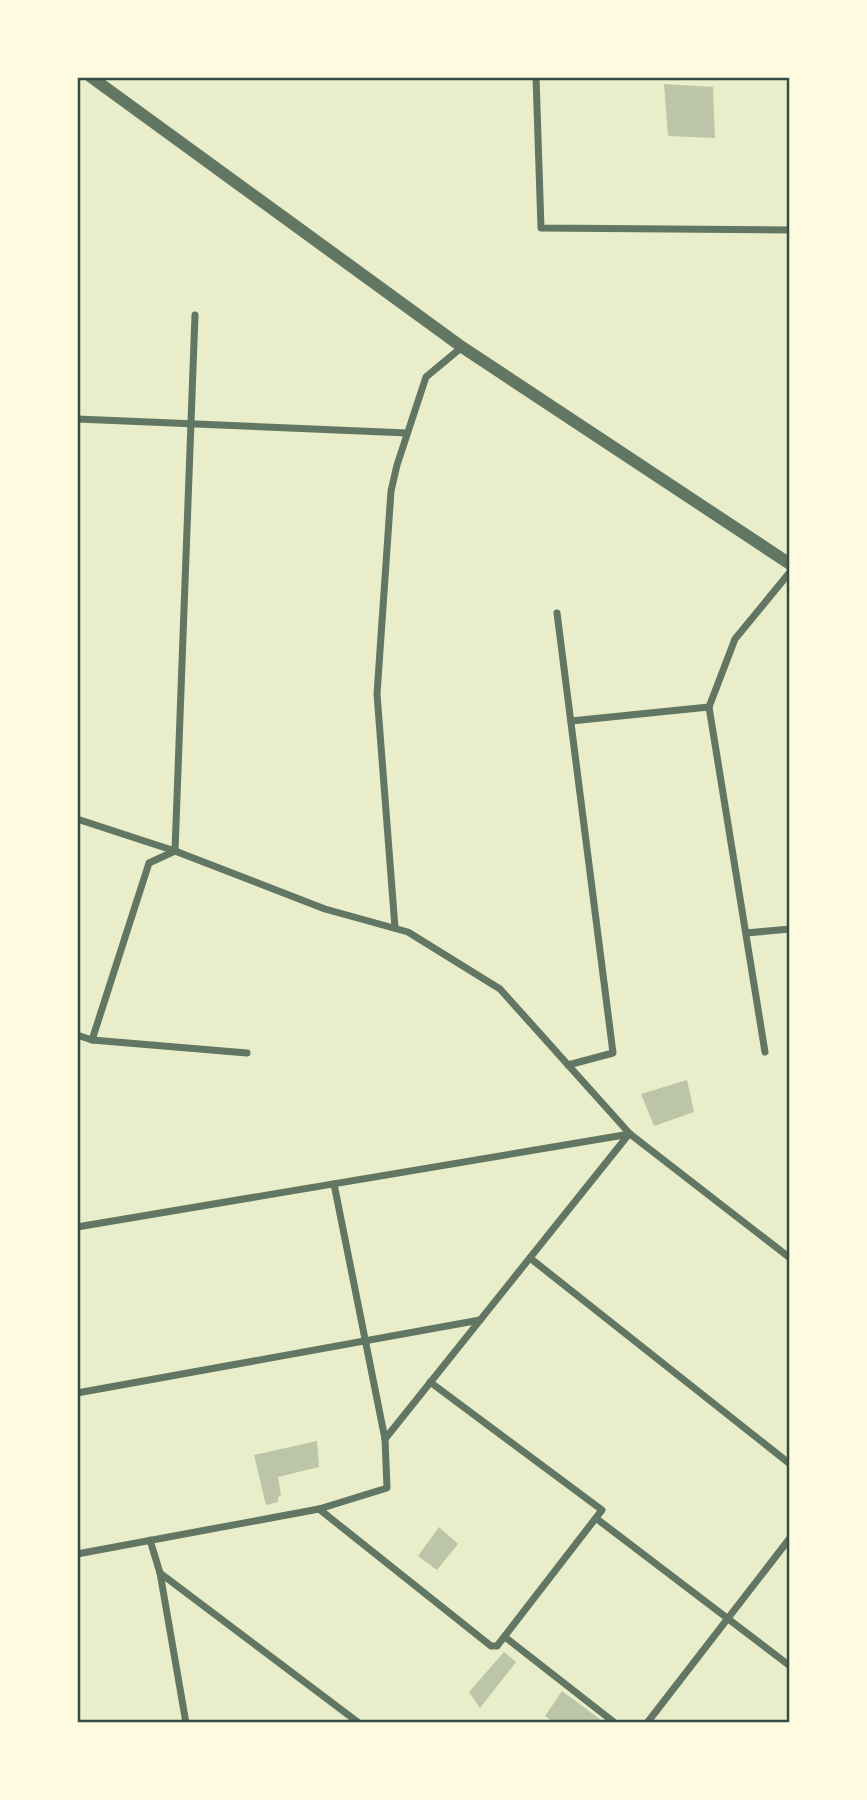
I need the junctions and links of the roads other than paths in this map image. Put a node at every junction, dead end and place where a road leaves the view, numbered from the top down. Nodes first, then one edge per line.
1 (90, 77) edge
2 (536, 77) edge
3 (790, 230) edge
4 (195, 315) dead end
5 (462, 347) junction
6 (77, 419) edge
7 (190, 426) junction
8 (407, 433) junction
9 (790, 564) edge
10 (790, 572) edge
11 (557, 613) dead end
12 (709, 707) junction
13 (571, 721) junction
14 (77, 819) edge
15 (175, 851) junction
16 (395, 928) junction
17 (790, 929) edge
18 (746, 933) junction
19 (77, 1035) edge
20 (92, 1040) junction
21 (765, 1052) dead end
22 (247, 1053) dead end
23 (568, 1065) junction
24 (629, 1134) junction
25 (334, 1184) junction
26 (77, 1227) edge
27 (530, 1258) junction
28 (790, 1258) edge
29 (480, 1320) junction
30 (364, 1343) junction
31 (430, 1382) junction
32 (77, 1393) edge
33 (385, 1439) junction
34 (790, 1464) edge
35 (319, 1509) junction
36 (597, 1519) junction
37 (790, 1538) edge
38 (150, 1540) junction
39 (77, 1554) edge
40 (160, 1573) junction
41 (728, 1618) junction
42 (505, 1637) junction
43 (790, 1666) edge
44 (186, 1723) edge
45 (359, 1723) edge
46 (615, 1723) edge
47 (647, 1723) edge

1 - 5 street
2 - 3 street
4 - 7 street
5 - 8 street
5 - 9 street
6 - 7 street
7 - 8 street
7 - 15 street
8 - 16 street
10 - 12 street
11 - 13 street
12 - 13 street
12 - 18 street
13 - 23 street
14 - 15 street
15 - 16 street
15 - 20 street
16 - 23 street
17 - 18 street
18 - 21 street
19 - 20 street
20 - 22 street
23 - 24 street
24 - 25 street
24 - 27 street
24 - 28 street
25 - 26 street
25 - 30 street
27 - 29 street
27 - 34 street
29 - 30 street
29 - 31 street
30 - 32 street
30 - 33 street
31 - 33 street
31 - 36 street
33 - 35 street
35 - 38 street
35 - 42 street
36 - 41 street
36 - 42 street
37 - 41 street
38 - 39 street
38 - 40 street
40 - 44 street
40 - 45 street
41 - 43 street
41 - 47 street
42 - 46 street

